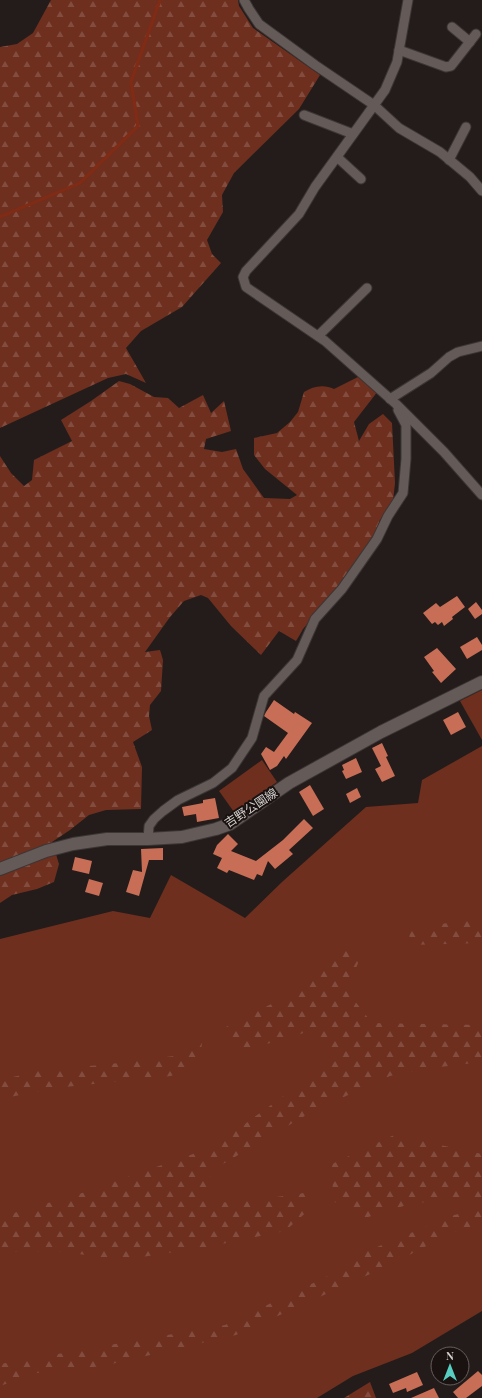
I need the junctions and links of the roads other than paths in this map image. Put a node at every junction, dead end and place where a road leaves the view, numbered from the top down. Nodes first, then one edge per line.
1 (244, 0) edge
2 (408, 0) edge
3 (452, 27) dead end
4 (476, 34) dead end
5 (470, 42) junction
6 (399, 50) junction
7 (374, 105) junction
8 (304, 115) dead end
9 (466, 127) dead end
10 (353, 134) junction
11 (337, 156) junction
12 (449, 160) junction
13 (360, 179) dead end
14 (482, 191) edge
15 (367, 288) dead end
16 (318, 336) junction
17 (482, 346) edge
18 (393, 401) junction
19 (482, 495) edge
20 (482, 682) edge
21 (148, 839) junction
22 (0, 869) edge

1 - 7 street
2 - 6 street
3 - 5 street
4 - 5 street
5 - 6 street
6 - 7 street
7 - 10 street
7 - 12 street
8 - 10 street
9 - 12 street
10 - 11 street
11 - 13 street
11 - 16 street
12 - 14 street
15 - 16 street
16 - 18 street
17 - 18 street
18 - 19 street
18 - 21 street
20 - 21 main road, 吉野公園線
21 - 22 main road, 吉野公園線

